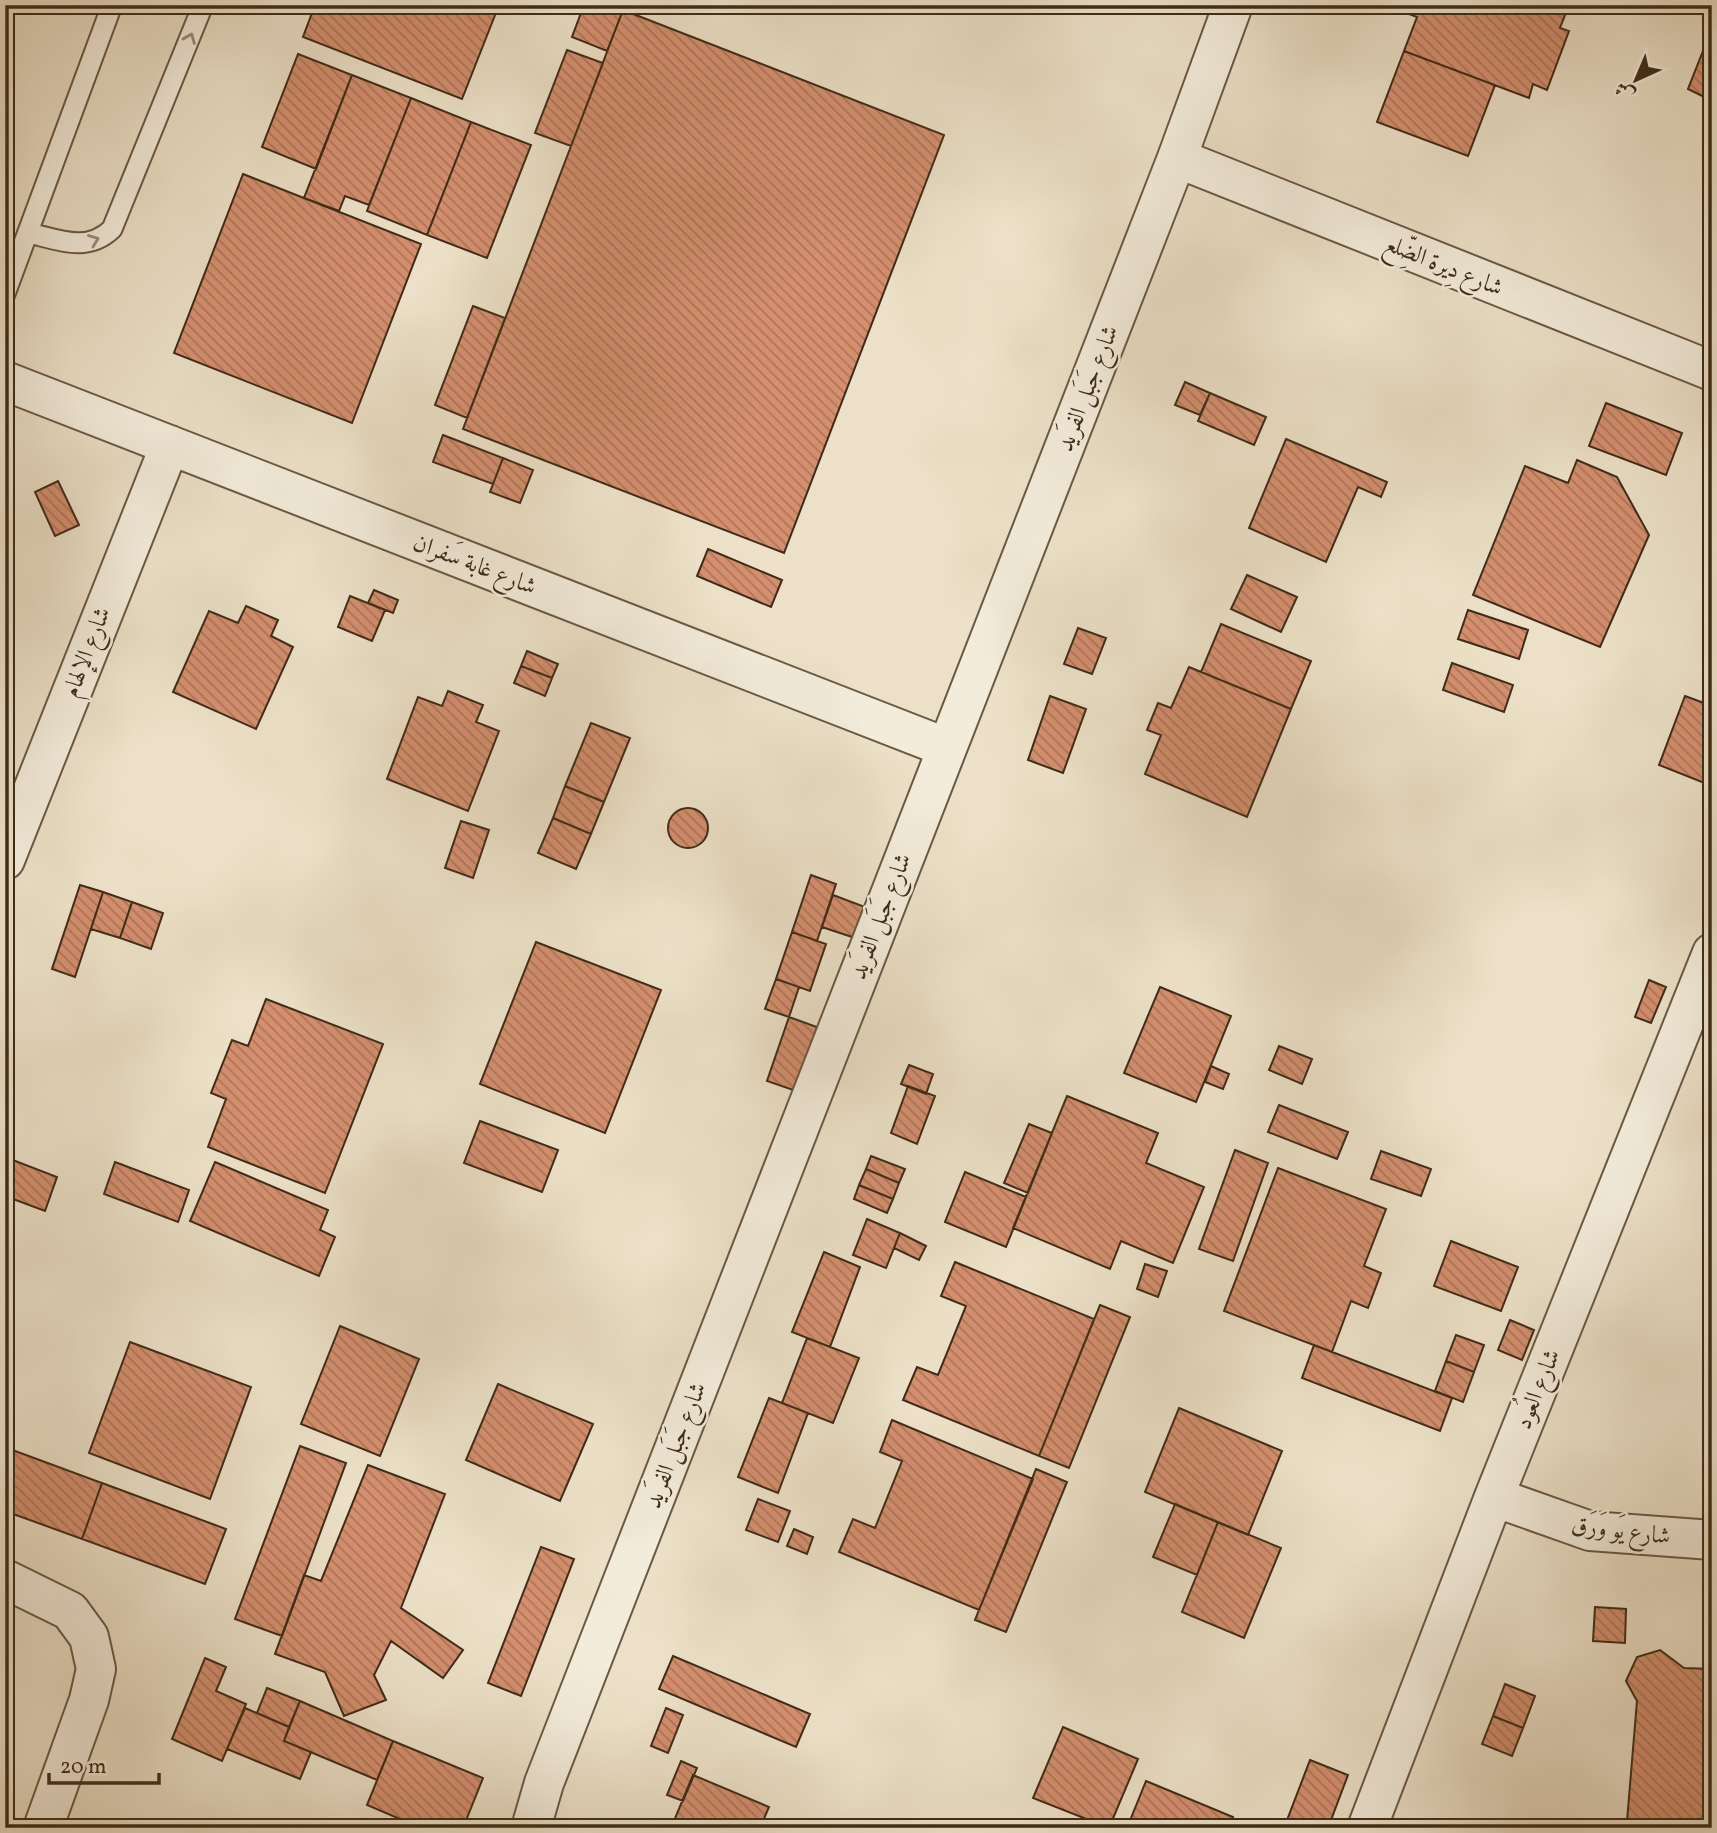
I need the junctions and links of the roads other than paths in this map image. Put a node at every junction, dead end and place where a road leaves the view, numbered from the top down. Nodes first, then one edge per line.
1 (112, 5) edge
2 (203, 5) edge
3 (1233, 5) edge
4 (1177, 158) junction
5 (29, 233) junction
6 (5, 294) edge
7 (1712, 371) edge
8 (5, 381) edge
9 (170, 445) junction
10 (945, 747) junction
11 (5, 860) edge
12 (1712, 953) edge
13 (1494, 1497) junction
14 (1712, 1540) edge
15 (5, 1579) edge
16 (43, 1828) edge
17 (531, 1828) edge
18 (1367, 1828) edge

1 - 5 lane
5 -> 2 lane
3 - 4 street, شارع جَبَل الفرَيد
4 - 7 street, شارع دِيرة الضِّلع
4 - 10 street, شارع جَبَل الفرَيد
5 - 6 lane
8 - 9 street, شارع غابة سَفران
9 - 10 street, شارع غابة سَفران
9 - 11 street, شارع الإلهام
10 - 17 street, شارع جَبَل الفرَيد
12 - 13 street, شارع العُود
13 - 14 street, شارع يَو وَرَق
13 - 18 street, شارع العُود
15 - 16 street

